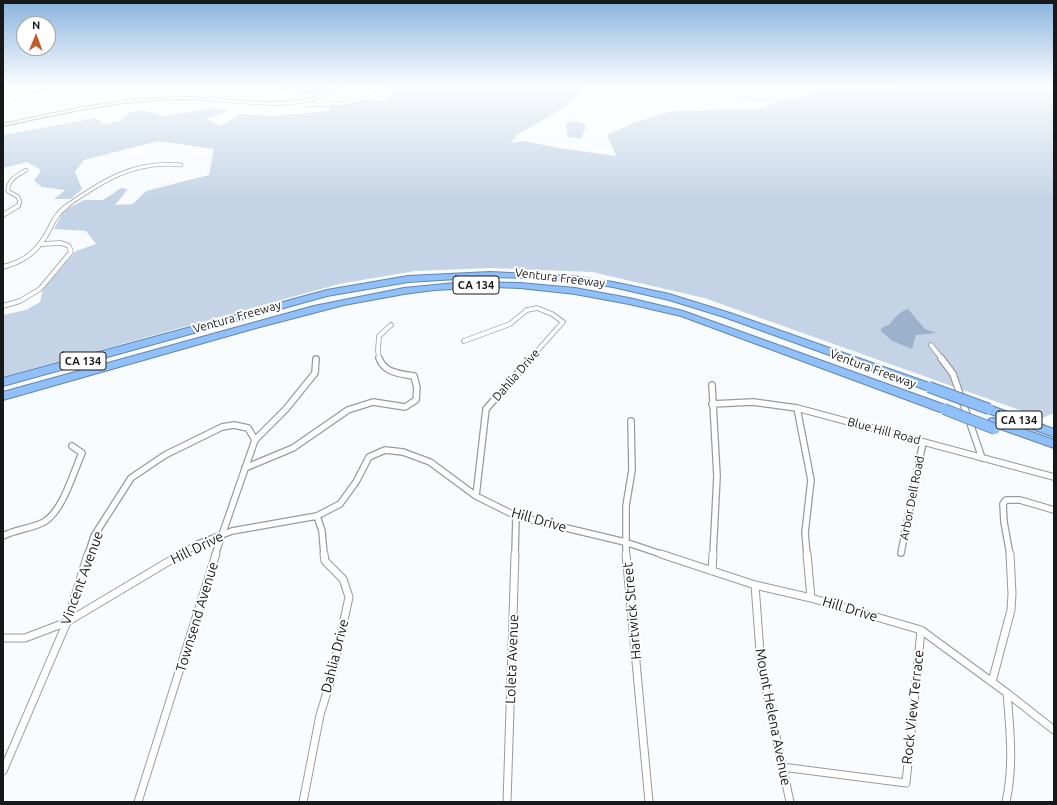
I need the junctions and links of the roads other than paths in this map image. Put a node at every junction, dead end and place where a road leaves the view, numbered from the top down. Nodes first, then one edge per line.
1 (181, 165) dead end
2 (26, 170) dead end
3 (3, 215) edge
4 (42, 244) junction
5 (3, 267) edge
6 (3, 306) edge
7 (391, 324) dead end
8 (163, 339) junction
9 (464, 341) dead end
10 (930, 345) dead end
11 (316, 359) dead end
12 (3, 382) edge
13 (712, 385) dead end
14 (3, 387) edge
15 (3, 392) edge
16 (3, 396) edge
17 (712, 404) junction
18 (944, 407) junction
19 (797, 408) junction
20 (992, 418) junction
21 (631, 421) dead end
22 (1052, 436) edge
23 (255, 440) junction
24 (923, 442) junction
25 (72, 446) dead end
26 (1054, 450) edge
27 (982, 458) junction
28 (245, 468) junction
29 (1054, 477) edge
30 (476, 496) junction
31 (1054, 510) edge
32 (317, 516) junction
33 (516, 516) junction
34 (222, 534) junction
35 (3, 536) edge
36 (625, 542) junction
37 (902, 553) dead end
38 (712, 571) junction
39 (755, 585) junction
40 (811, 598) junction
41 (67, 622) junction
42 (921, 630) junction
43 (3, 638) edge
44 (992, 682) junction
45 (1007, 692) junction
46 (1054, 730) edge
47 (782, 767) junction
48 (3, 771) edge
49 (138, 802) edge
50 (303, 802) edge
51 (507, 802) edge
52 (649, 802) edge
53 (790, 802) edge
54 (1006, 802) edge

1 - 4 street
2 - 3 street
4 - 5 street
4 - 6 street
7 - 28 street
8 - 12 highway, Ventura Freeway / CA 134
8 - 14 highway
8 - 20 highway, Ventura Freeway / CA 134
9 - 30 street, Dahlia Drive
10 - 27 street
11 - 23 street, Townsend Avenue
13 - 17 street
15 - 18 highway
16 - 18 highway, Ventura Freeway / CA 134
17 - 19 street, Blue Hill Road
17 - 38 street
18 - 20 highway, Ventura Freeway / CA 134, bridge
19 - 24 street, Blue Hill Road
19 - 40 street
20 - 22 highway
20 - 22 highway, Ventura Freeway / CA 134
20 - 26 highway, Ventura Freeway / CA 134
21 - 36 street, Hartwick Street
23 - 28 street, Townsend Avenue
23 - 41 street, Vincent Avenue
24 - 27 street, Blue Hill Road
24 - 37 street, Arbor Dell Road
25 - 35 street
27 - 29 street, Blue Hill Road
28 - 34 street, Townsend Avenue
30 - 32 street, Hill Drive
30 - 33 street, Hill Drive
31 - 44 street
32 - 34 street, Hill Drive
32 - 50 street, Dahlia Drive
33 - 36 street, Hill Drive
33 - 51 street, Loleta Avenue
34 - 41 street, Hill Drive
34 - 49 street, Townsend Avenue
36 - 38 street, Hill Drive
36 - 52 street, Hartwick Street
38 - 39 street, Hill Drive
39 - 40 street, Hill Drive
39 - 47 street, Mount Helena Avenue
40 - 42 street, Hill Drive
41 - 43 street, Hill Drive
41 - 48 street, Vincent Avenue
42 - 44 street, Hill Drive
42 - 47 street, Rock View Terrace
44 - 45 street, Hill Drive
45 - 46 street, Hill Drive
45 - 54 street
47 - 53 street, Mount Helena Avenue

